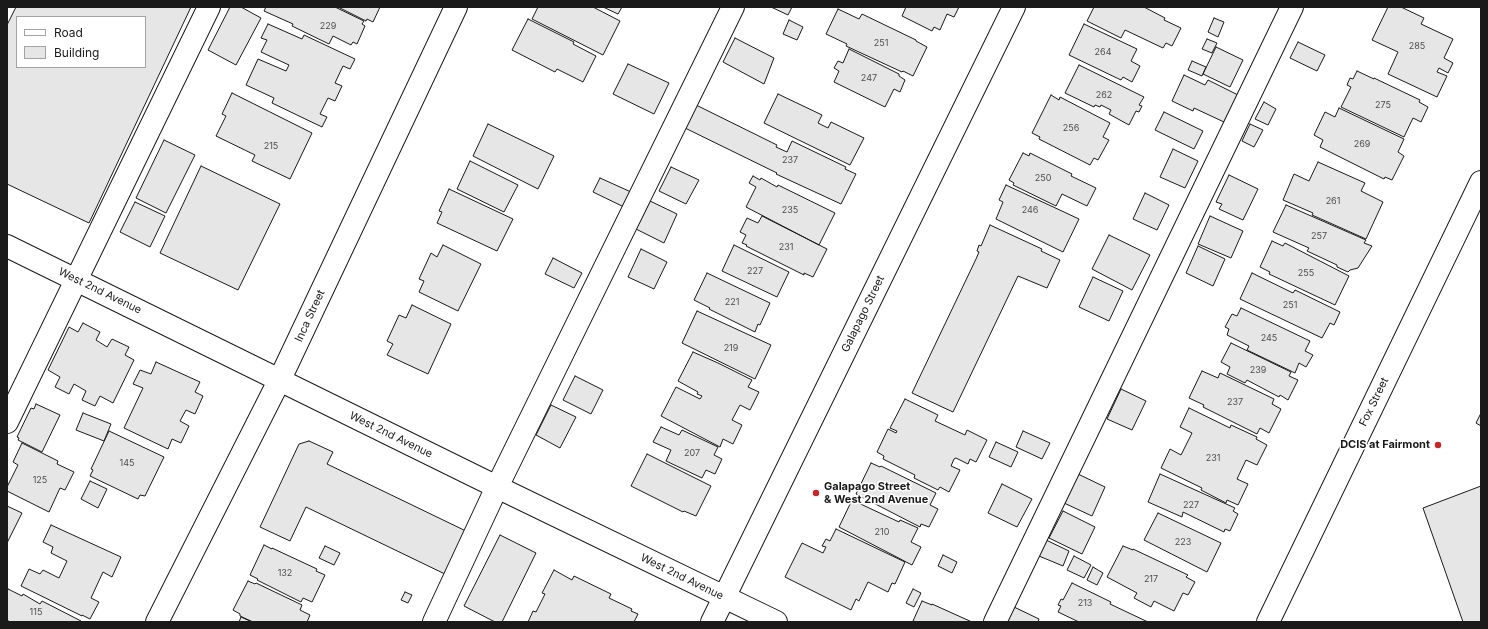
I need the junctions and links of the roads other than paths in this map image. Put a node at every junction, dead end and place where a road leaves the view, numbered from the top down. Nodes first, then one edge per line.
1 (209, 7) edge
2 (456, 7) edge
3 (733, 7) edge
4 (1014, 7) edge
5 (1292, 7) edge
6 (1481, 182) edge
7 (7, 246) edge
8 (76, 280) junction
9 (280, 379) junction
10 (7, 422) edge
11 (498, 487) junction
12 (724, 597) junction
13 (157, 622) edge
14 (434, 622) edge
15 (712, 622) edge
16 (776, 622) edge
17 (995, 622) edge
18 (1268, 622) edge

1 - 8 street
2 - 9 street, Inca Street
3 - 11 street
4 - 12 street, Galapago Street
5 - 17 street
6 - 18 street, Fox Street
7 - 8 street, West 2nd Avenue
8 - 9 street, West 2nd Avenue
8 - 10 street
9 - 11 street, West 2nd Avenue
9 - 13 street, Inca Street
11 - 12 street, West 2nd Avenue
11 - 14 street
12 - 15 street, Galapago Street
12 - 16 street, West 2nd Avenue

